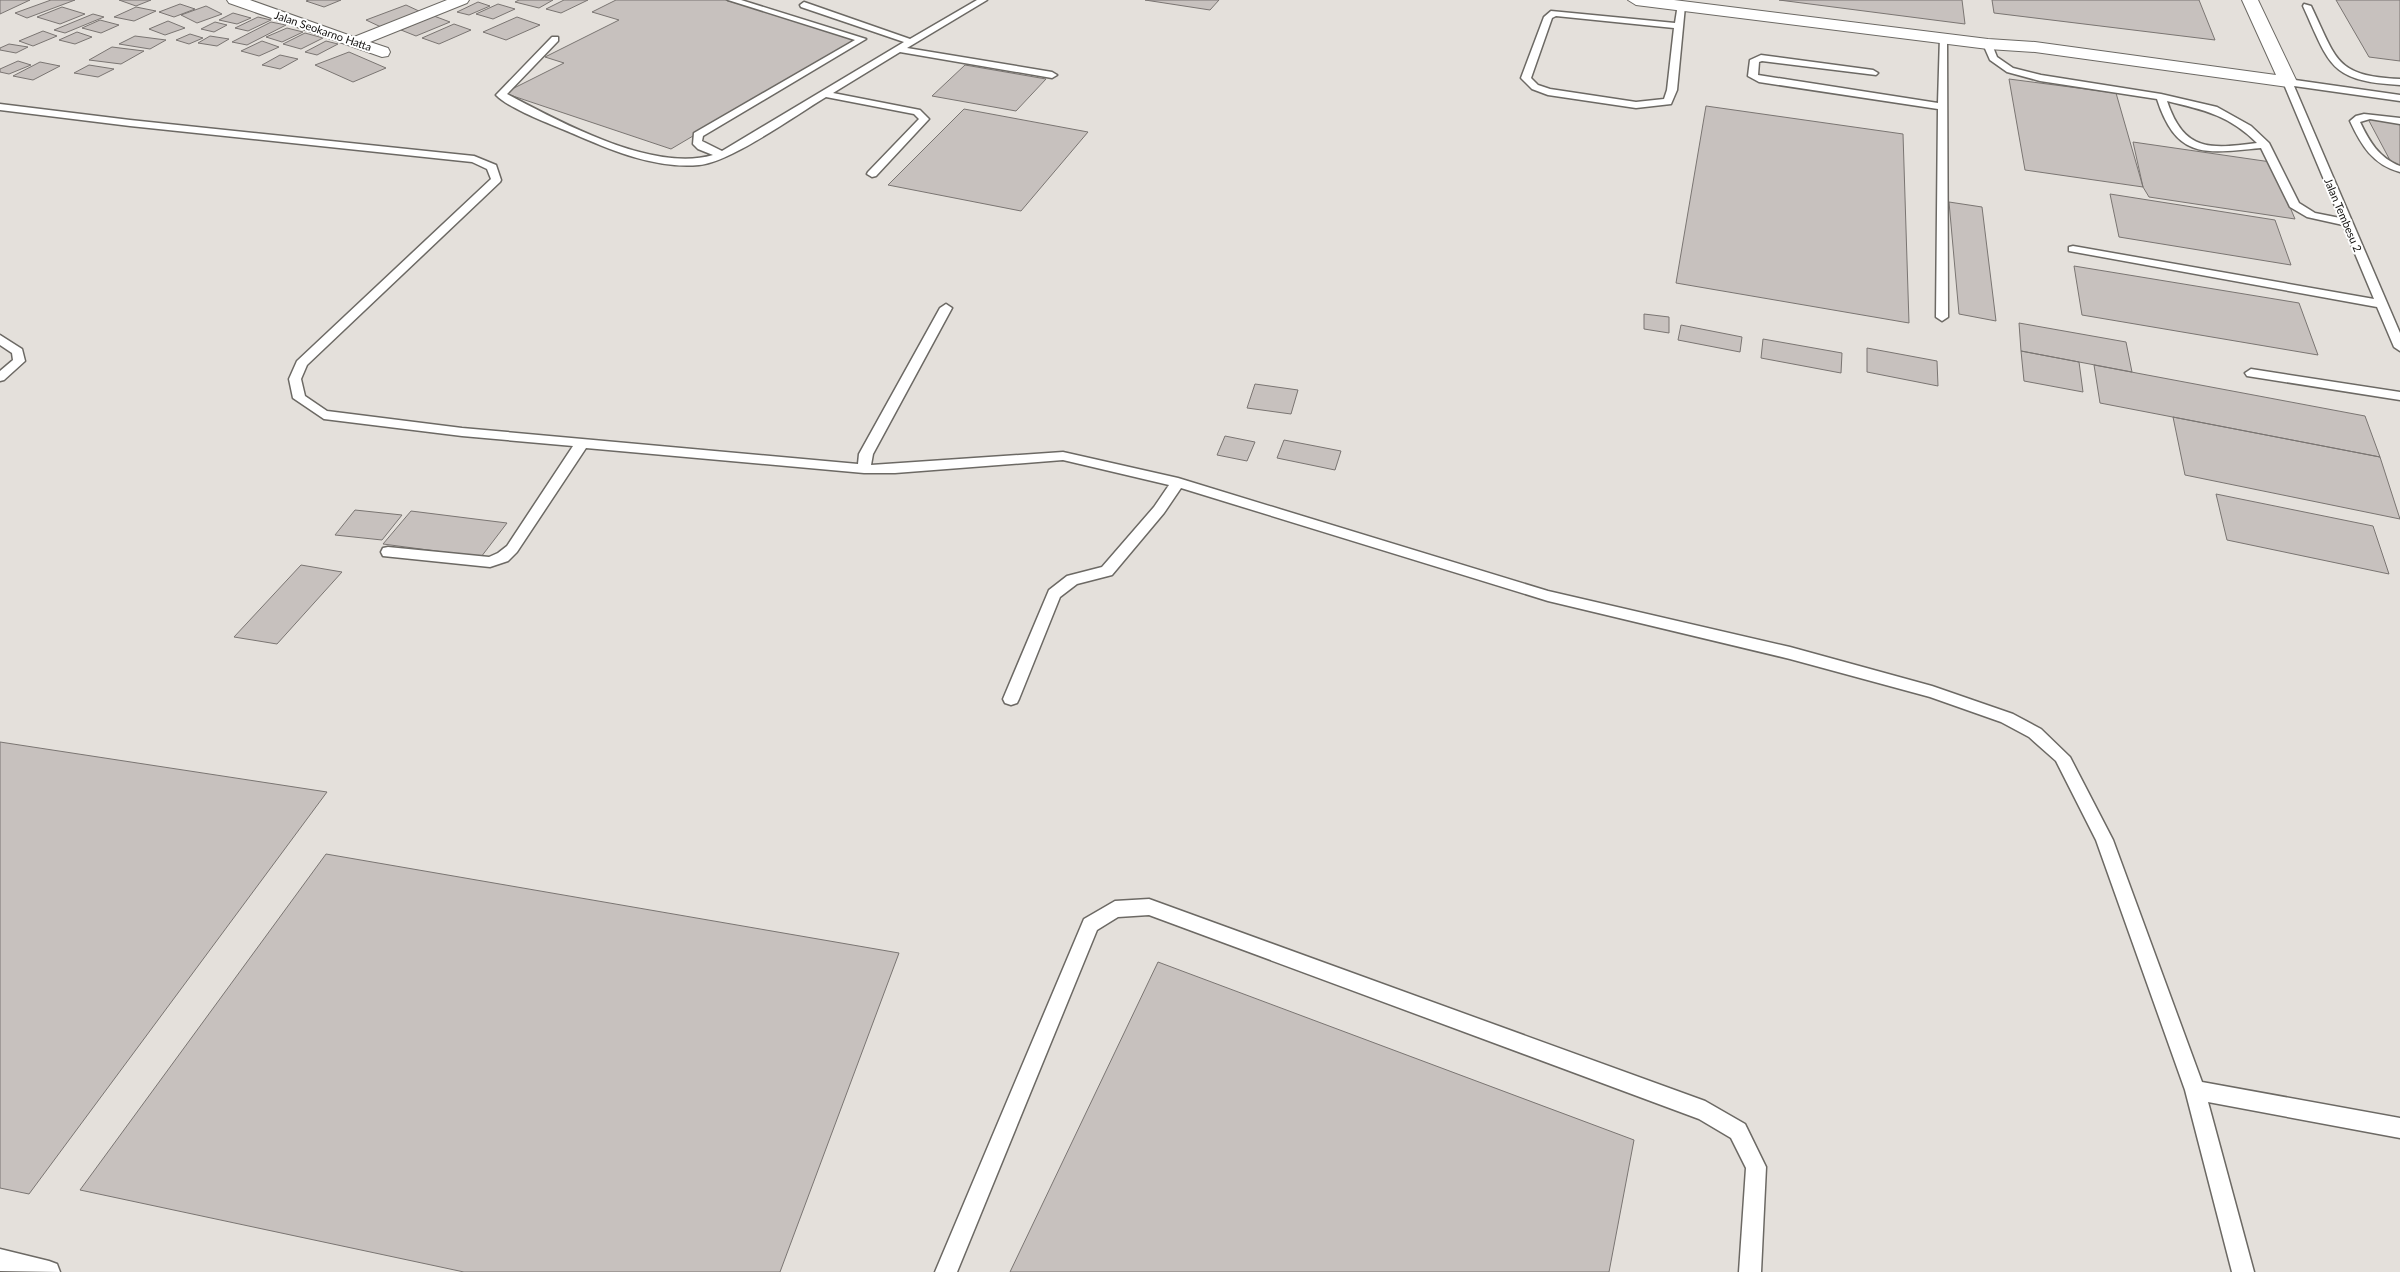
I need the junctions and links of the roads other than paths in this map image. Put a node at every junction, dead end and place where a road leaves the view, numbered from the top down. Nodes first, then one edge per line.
1 (234, 0) edge
2 (461, 0) edge
3 (732, 0) edge
4 (768, 0) edge
5 (983, 0) edge
6 (1636, 0) edge
7 (2250, 0) edge
8 (291, 3) dead end
9 (804, 5) dead end
10 (753, 6) junction
11 (1681, 6) junction
12 (2307, 6) dead end
13 (269, 12) junction
14 (1678, 26) junction
15 (555, 38) dead end
16 (1943, 38) junction
17 (910, 41) junction
18 (355, 42) junction
19 (1988, 44) junction
20 (897, 49) junction
21 (382, 52) dead end
22 (1873, 73) dead end
23 (1052, 75) dead end
24 (2288, 82) junction
25 (2400, 82) edge
26 (825, 94) junction
27 (2161, 97) junction
28 (2400, 98) edge
29 (0, 107) edge
30 (1942, 107) junction
31 (2400, 121) edge
32 (2266, 146) junction
33 (722, 155) junction
34 (2400, 169) edge
35 (872, 174) dead end
36 (2346, 222) junction
37 (2073, 249) dead end
38 (2381, 304) junction
39 (946, 308) dead end
40 (1942, 317) dead end
41 (0, 339) edge
42 (2400, 347) edge
43 (2251, 373) dead end
44 (0, 377) edge
45 (2400, 396) edge
46 (582, 443) junction
47 (864, 469) junction
48 (1178, 482) junction
49 (388, 552) dead end
50 (1011, 699) dead end
51 (2195, 1090) junction
52 (2400, 1128) edge
53 (0, 1260) edge
54 (49, 1272) edge
55 (946, 1272) edge
56 (1750, 1272) edge
57 (2243, 1272) edge

1 - 13 street, Jalan Seokarno Hatta
2 - 18 street
3 - 10 lane
4 - 10 lane
5 - 17 lane
6 - 11 street
7 - 24 street
8 - 13 street
9 - 17 lane
10 - 33 lane
11 - 14 lane
11 - 16 street
12 - 25 lane
13 - 18 street, Jalan Seokarno Hatta
14 - 14 lane
15 - 33 lane
16 - 19 street
16 - 30 lane
17 - 20 lane
18 - 21 street, Jalan Seokarno Hatta
19 - 24 street
19 - 27 lane
20 - 23 lane
20 - 26 lane
22 - 30 lane
24 - 28 lane
24 - 36 lane, Jalan Tembesu 2
26 - 33 lane
26 - 35 lane
27 - 32 lane
27 - 32 lane
29 - 46 lane
30 - 40 lane
31 - 34 lane
32 - 36 lane
36 - 38 lane, Jalan Tembesu 2
37 - 38 lane
38 - 42 lane, Jalan Tembesu 2
39 - 47 lane
41 - 44 lane
43 - 45 lane
46 - 47 lane
46 - 49 lane
47 - 48 lane
48 - 50 lane
48 - 51 lane
51 - 52 lane
51 - 57 lane
53 - 54 lane
55 - 56 lane

